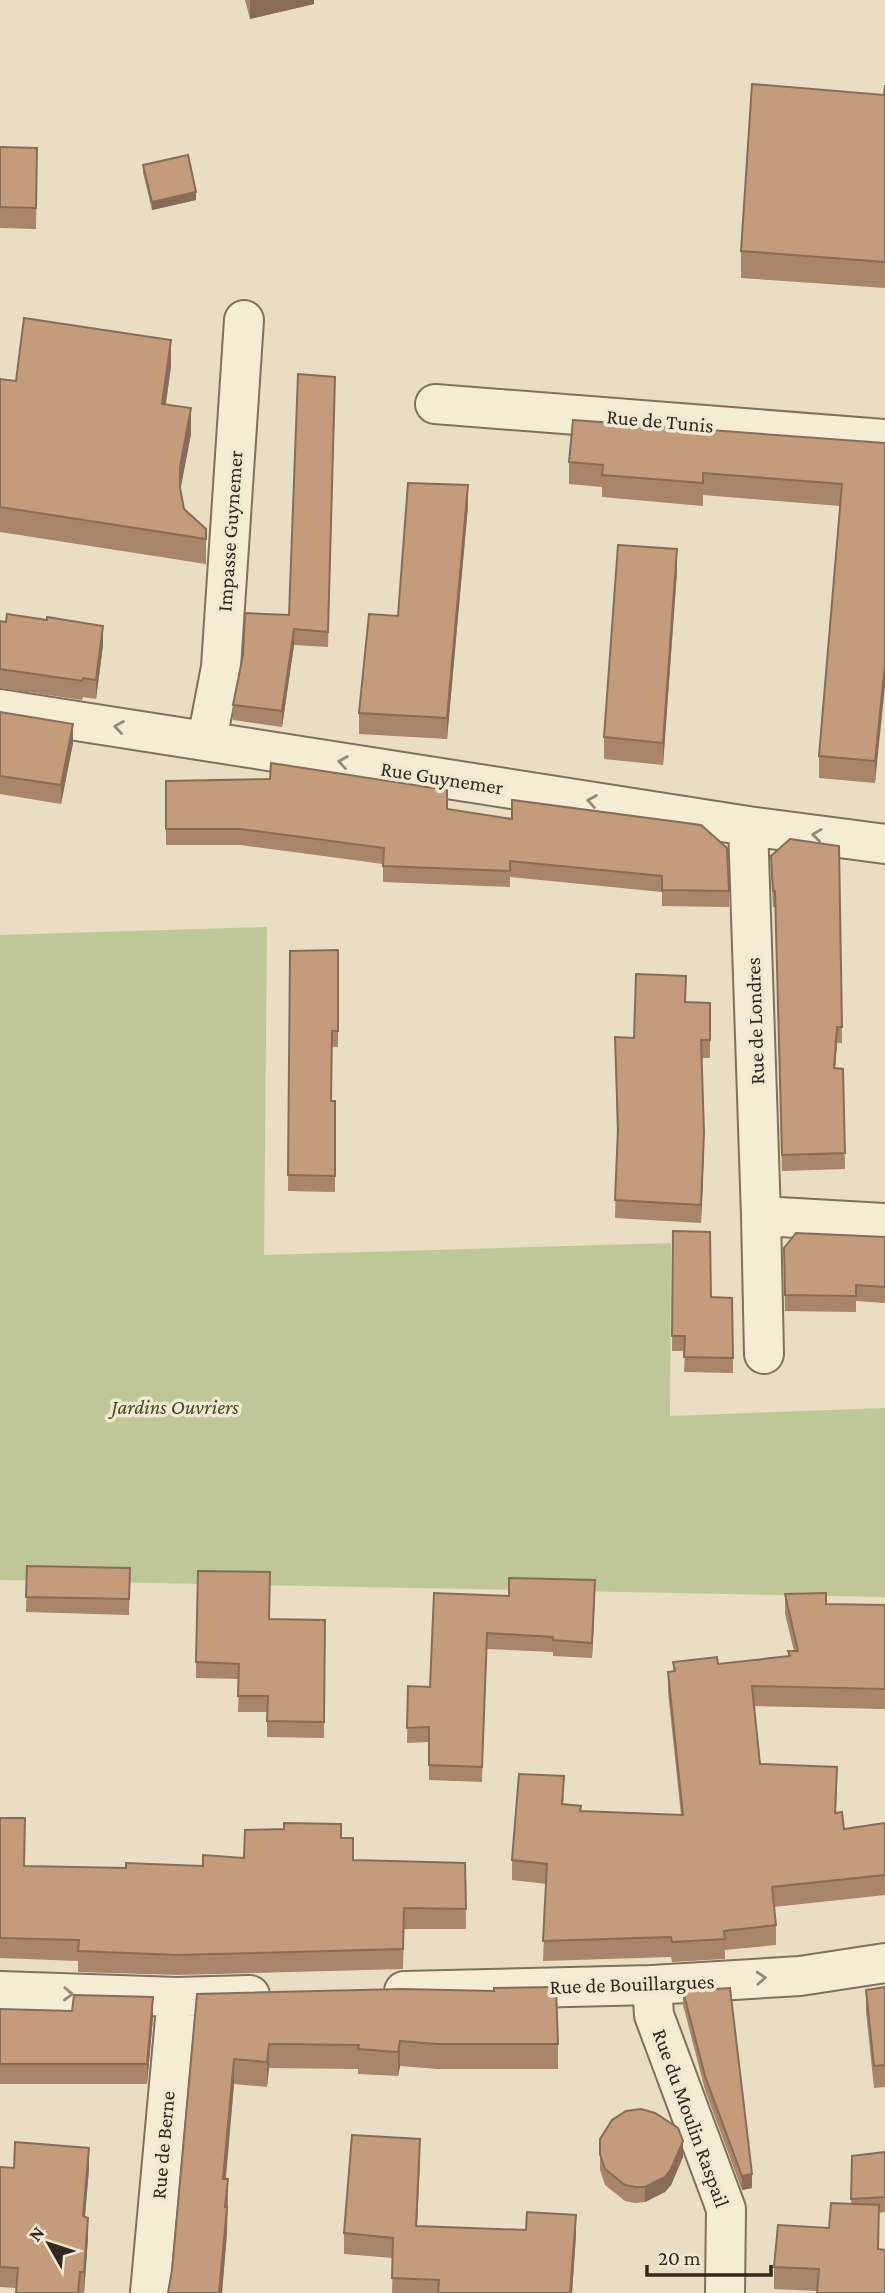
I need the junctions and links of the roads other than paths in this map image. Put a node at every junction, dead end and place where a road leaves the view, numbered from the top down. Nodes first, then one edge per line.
1 (243, 320) dead end
2 (435, 404) dead end
3 (885, 439) edge
4 (0, 709) edge
5 (207, 740) junction
6 (748, 826) junction
7 (885, 844) edge
8 (761, 1216) junction
9 (885, 1223) edge
10 (764, 1354) dead end
11 (885, 1963) edge
12 (652, 1984) junction
13 (0, 1991) edge
14 (367, 1992) edge
15 (285, 1994) edge
16 (177, 1997) junction
17 (150, 2293) edge
18 (724, 2293) edge

1 - 5 street, Impasse Guynemer
2 - 3 street, Rue de Tunis
5 -> 4 street, Rue Guynemer
6 -> 5 street, Rue Guynemer
7 -> 6 street, Rue Guynemer
6 - 8 street, Rue de Londres
8 - 9 street
8 - 10 street, Rue de Londres
12 -> 11 street, Rue de Bouillargues
12 - 14 street, Rue de Bouillargues
12 - 18 street, Rue du Moulin Raspail
13 -> 16 street
15 - 16 street
16 - 17 street, Rue de Berne

